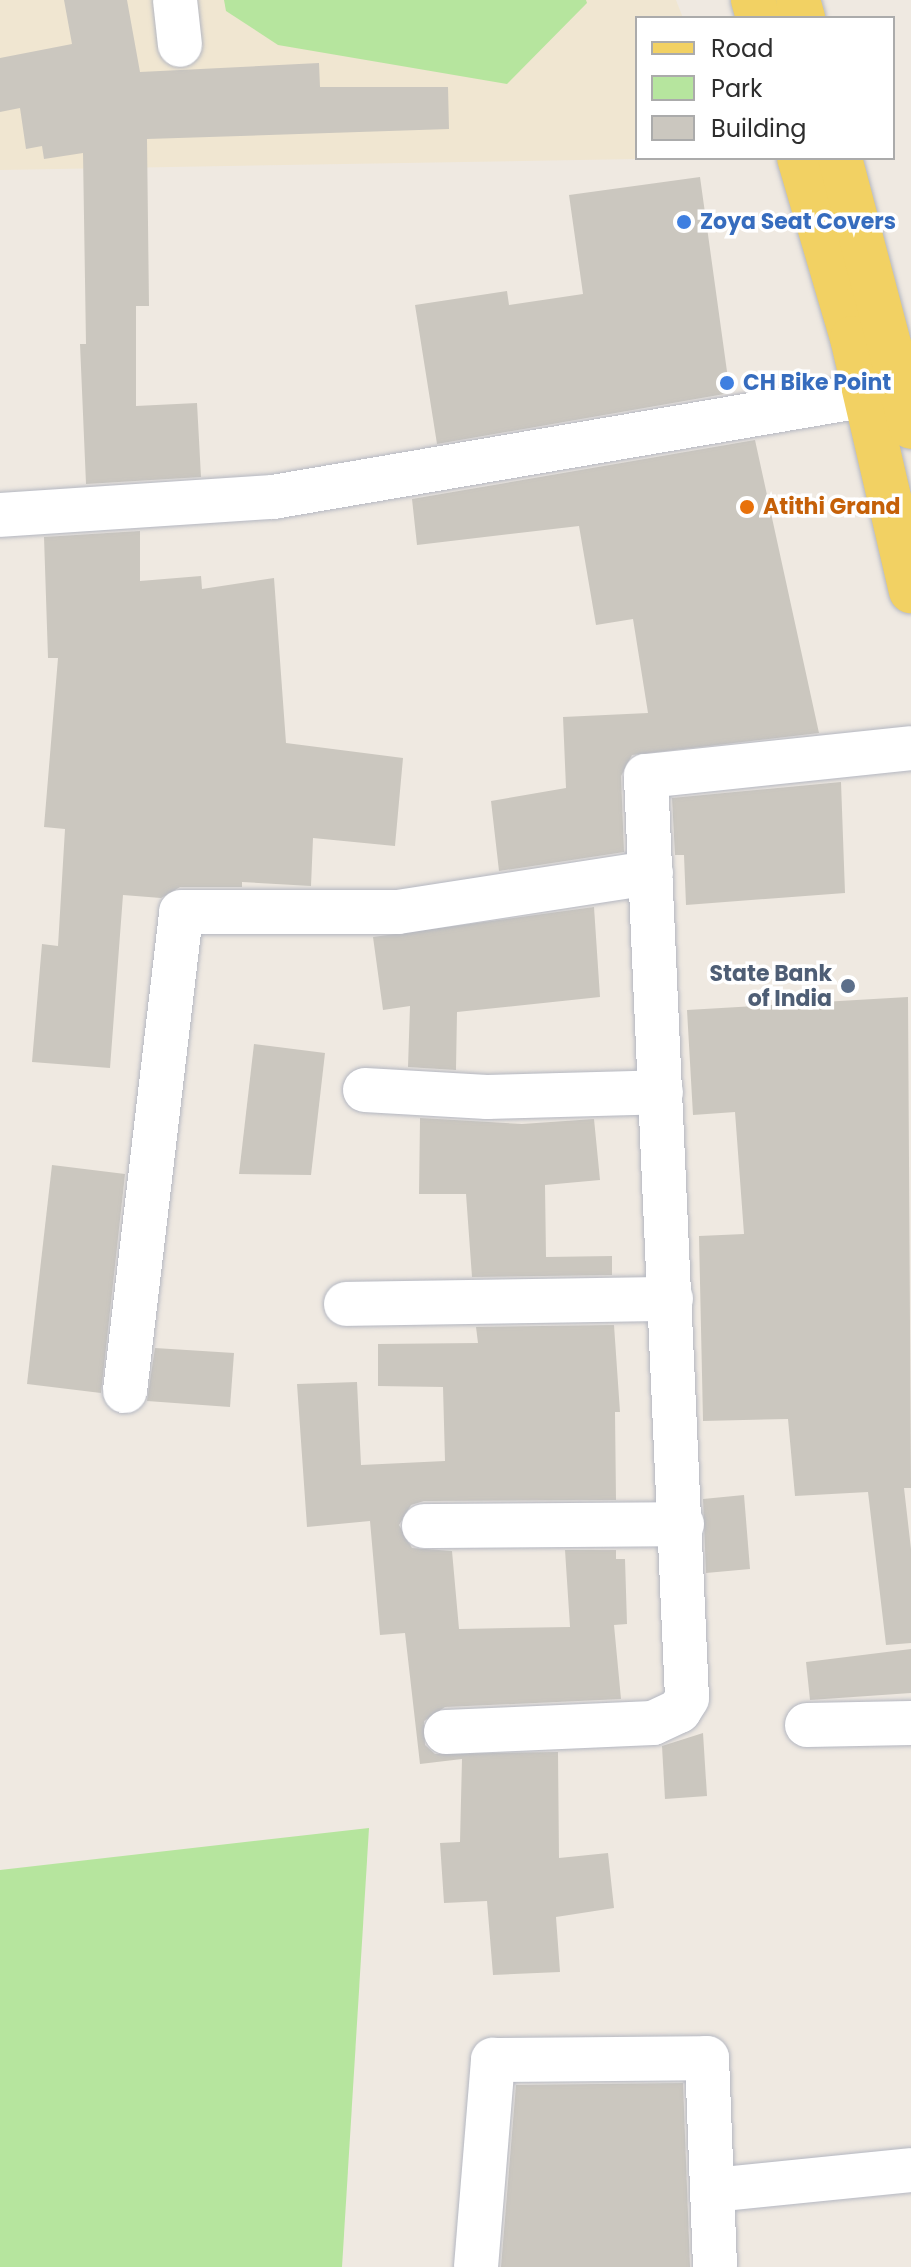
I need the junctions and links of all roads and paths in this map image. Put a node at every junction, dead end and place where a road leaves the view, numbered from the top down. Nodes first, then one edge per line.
1 (175, 0) edge
2 (180, 45) dead end
3 (800, 160) edge
4 (840, 160) edge
5 (897, 386) edge
6 (0, 515) edge
7 (911, 591) edge
8 (911, 748) edge
9 (651, 873) junction
10 (365, 1090) dead end
11 (661, 1092) junction
12 (671, 1299) junction
13 (346, 1304) dead end
14 (125, 1391) dead end
15 (682, 1524) junction
16 (424, 1526) dead end
17 (911, 1723) edge
18 (807, 1725) dead end
19 (446, 1732) dead end
20 (911, 2170) edge
21 (714, 2190) junction
22 (476, 2267) edge
23 (715, 2267) edge

1 - 2 street
3 - 5 main road
4 - 5 main road
5 - 6 street
5 - 7 main road
8 - 9 street
9 - 11 street
9 - 14 street
10 - 11 street
11 - 12 street
12 - 13 street
12 - 15 street
15 - 16 street
15 - 19 street
17 - 18 street
20 - 21 street
21 - 22 street
21 - 23 street

